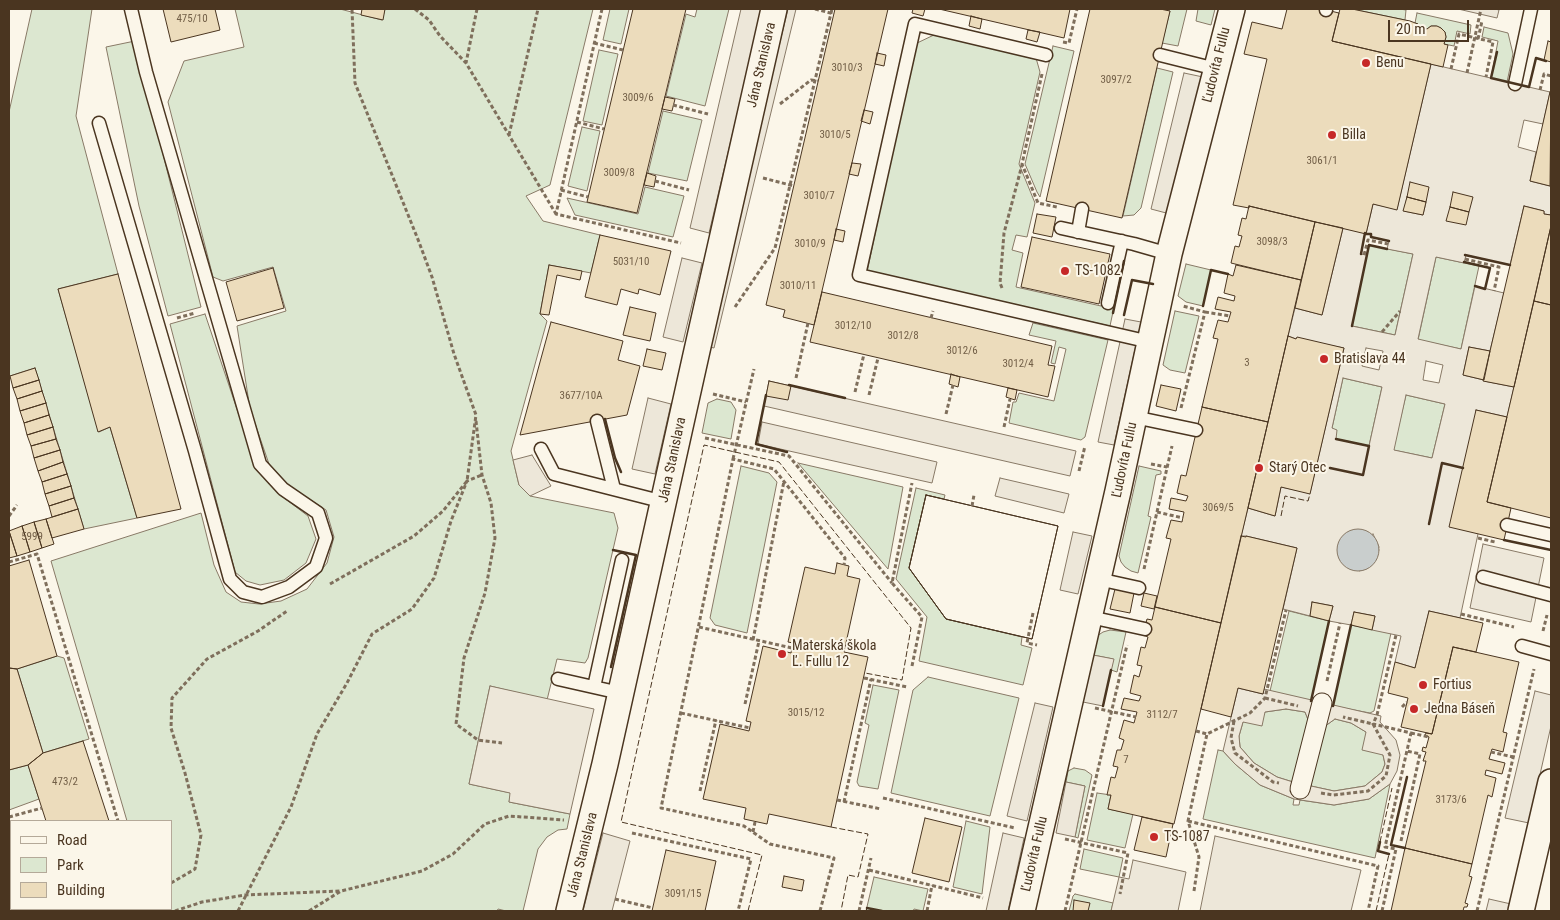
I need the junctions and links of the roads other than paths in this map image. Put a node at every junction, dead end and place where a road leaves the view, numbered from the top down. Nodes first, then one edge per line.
1 (131, 9) edge
2 (774, 9) edge
3 (1232, 9) edge
4 (1531, 9) edge
5 (1046, 55) road end
6 (1160, 55) dead end
7 (1216, 69) junction
8 (1515, 84) dead end
9 (98, 124) dead end
10 (1082, 209) dead end
11 (1061, 228) road end
12 (1078, 232) junction
13 (1122, 241) junction
14 (1169, 254) junction
15 (1108, 303) dead end
16 (1150, 342) junction
17 (1134, 417) junction
18 (597, 421) dead end
19 (1196, 430) dead end
20 (541, 449) dead end
21 (614, 489) junction
22 (664, 502) junction
23 (1507, 525) dead end
24 (1551, 535) edge
25 (622, 560) dead end
26 (1483, 578) dead end
27 (1098, 579) junction
28 (1140, 588) dead end
29 (1550, 600) edge
30 (1090, 617) junction
31 (1145, 629) dead end
32 (1522, 646) dead end
33 (1545, 652) edge
34 (558, 679) dead end
35 (594, 687) junction
36 (620, 693) junction
37 (1322, 703) road end
38 (1551, 782) edge
39 (1300, 789) dead end
40 (569, 911) edge
41 (1022, 911) edge
42 (1524, 911) edge

1 - 9 lane
2 - 22 street, Jána Stanislava
3 - 7 street, Ľudovíta Fullu
4 - 8 lane
5 - 16 lane
6 - 7 lane
7 - 14 street, Ľudovíta Fullu
10 - 12 lane
11 - 12 lane
12 - 13 lane
13 - 14 lane
13 - 15 lane
14 - 16 street, Ľudovíta Fullu
16 - 17 street, Ľudovíta Fullu
17 - 19 lane
17 - 27 street, Ľudovíta Fullu
18 - 21 lane
20 - 21 lane
21 - 22 lane
22 - 36 street, Jána Stanislava
23 - 24 lane
25 - 35 lane
26 - 29 lane
27 - 28 lane
27 - 30 street, Ľudovíta Fullu
30 - 31 lane
30 - 41 street, Ľudovíta Fullu
32 - 33 lane
34 - 35 lane
35 - 36 lane
36 - 40 street, Jána Stanislava
37 - 39 street
38 - 42 street

